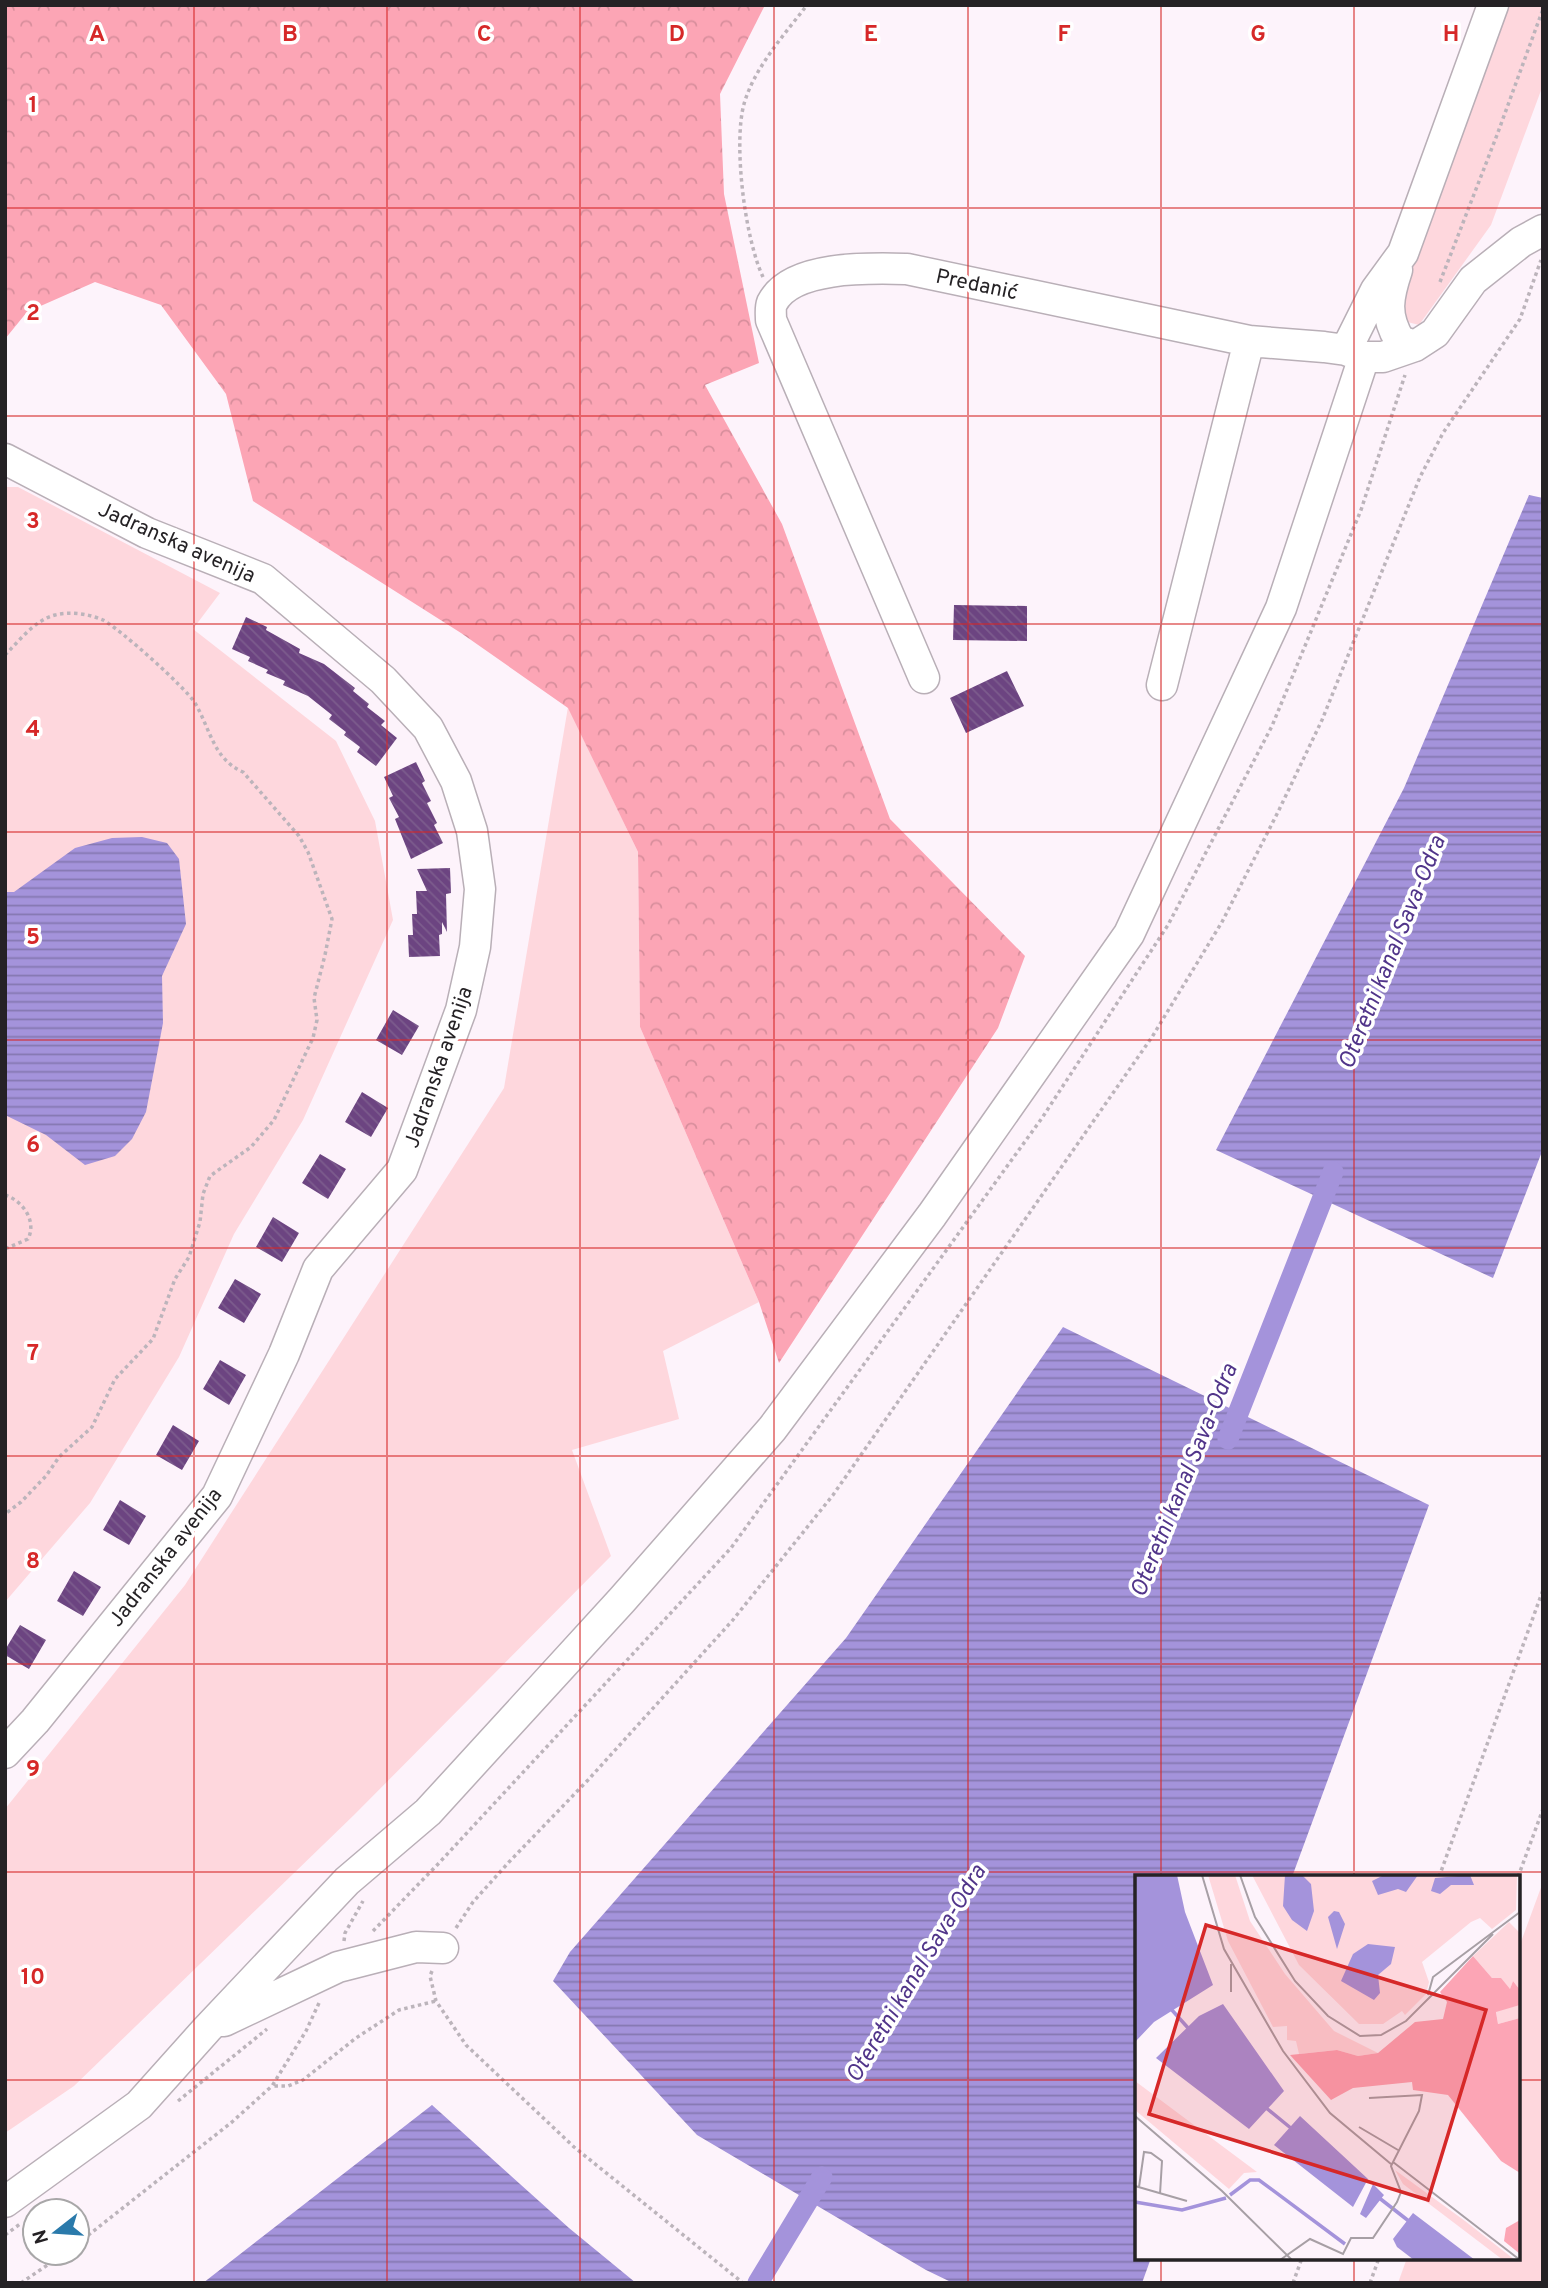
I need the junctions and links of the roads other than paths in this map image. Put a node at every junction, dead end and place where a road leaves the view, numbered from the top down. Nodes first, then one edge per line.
1 (1493, 5) edge
2 (1543, 229) edge
3 (1403, 253) junction
4 (1249, 341) junction
5 (1415, 346) junction
6 (1355, 354) junction
7 (10, 464) edge
8 (924, 678) dead end
9 (1163, 685) dead end
10 (5, 1753) edge
11 (443, 1948) road end
12 (207, 2029) junction
13 (5, 2202) edge

1 - 3 street
2 - 5 street, Predanić
3 - 5 street
3 - 6 street
4 - 6 street, Predanić
4 - 8 street, Predanić
4 - 9 street
5 - 6 street, Predanić
6 - 12 street
7 - 10 street, Jadranska avenija
11 - 12 street
12 - 13 street

